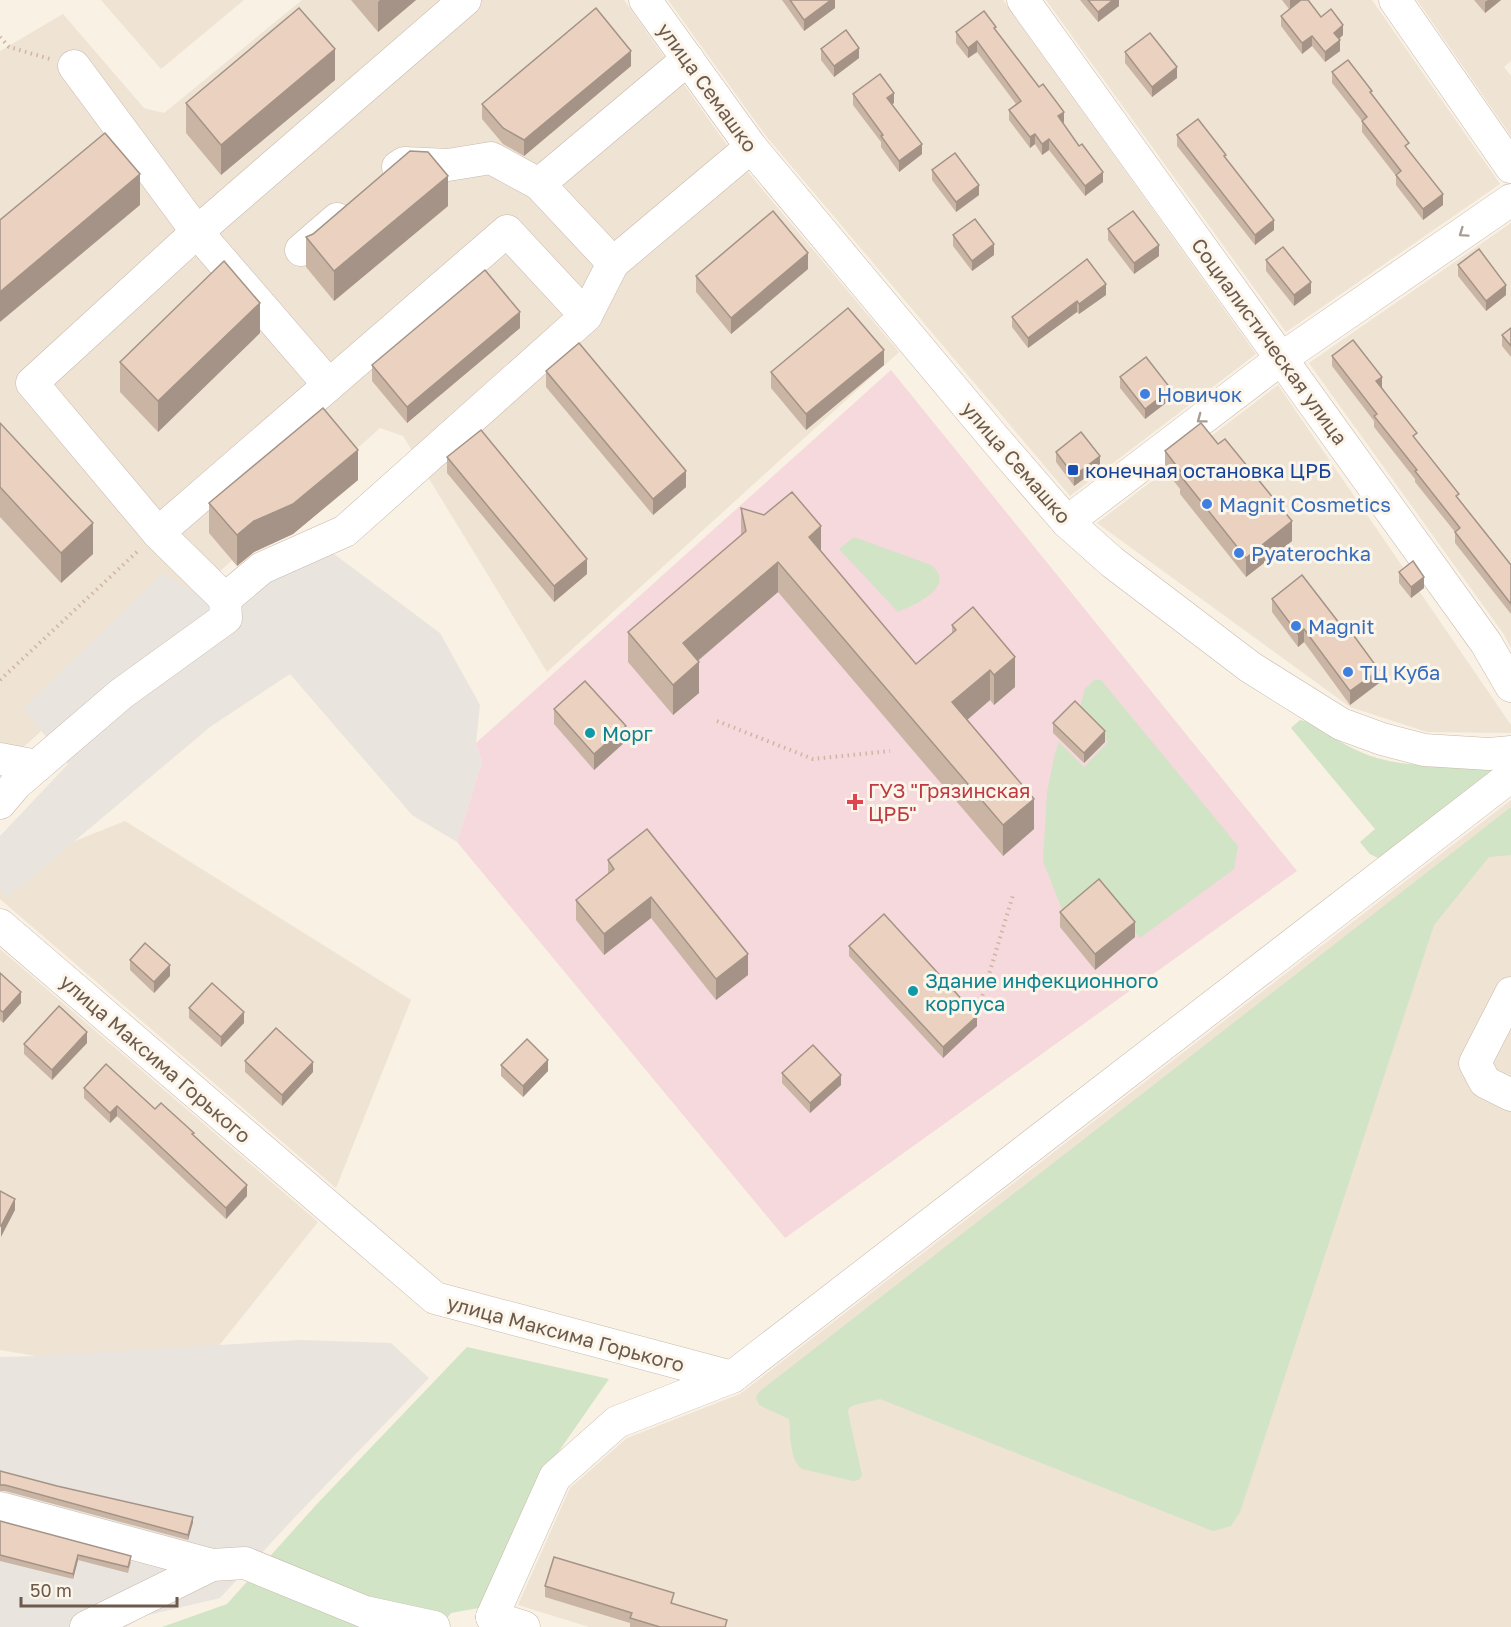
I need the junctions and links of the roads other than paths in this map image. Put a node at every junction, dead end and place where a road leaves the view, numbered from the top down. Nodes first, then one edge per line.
1 (465, 0) edge
2 (645, 0) edge
3 (1023, 0) edge
4 (1395, 0) edge
5 (688, 59) junction
6 (74, 66) road end
7 (751, 147) junction
8 (1511, 167) edge
9 (539, 183) junction
10 (1511, 200) edge
11 (197, 232) junction
12 (301, 250) dead end
13 (613, 263) junction
14 (586, 316) junction
15 (1282, 358) junction
16 (328, 385) junction
17 (1067, 522) junction
18 (158, 533) junction
19 (225, 599) junction
20 (1511, 686) edge
21 (1511, 752) edge
22 (0, 759) edge
23 (37, 766) junction
24 (1511, 776) edge
25 (0, 803) edge
26 (0, 925) edge
27 (1511, 993) edge
28 (1511, 1095) edge
29 (732, 1377) junction
30 (0, 1508) edge
31 (212, 1565) junction
32 (483, 1622) edge
33 (86, 1627) edge
34 (434, 1627) edge
35 (524, 1627) edge

1 - 11 street
2 - 5 street, улица Семашко
3 - 15 street, Социалистическая улица
4 - 8 street
5 - 7 street, улица Семашко
5 - 9 street
6 - 11 street
7 - 13 street
7 - 17 street, улица Семашко
9 - 12 street
9 - 13 street
10 -> 15 street
11 - 16 street
11 - 18 street
13 - 14 street
14 - 16 street
14 - 19 street
15 -> 17 street
15 - 20 street, Социалистическая улица
16 - 18 street
17 - 21 street, улица Семашко
18 - 19 street
19 - 23 street
22 - 23 street
23 - 25 street
24 - 29 street
26 - 29 street, улица Максима Горького
27 - 28 street
29 - 32 street, улица Максима Горького
30 - 31 street
31 - 33 street
31 - 34 street
32 - 35 street, улица Максима Горького

